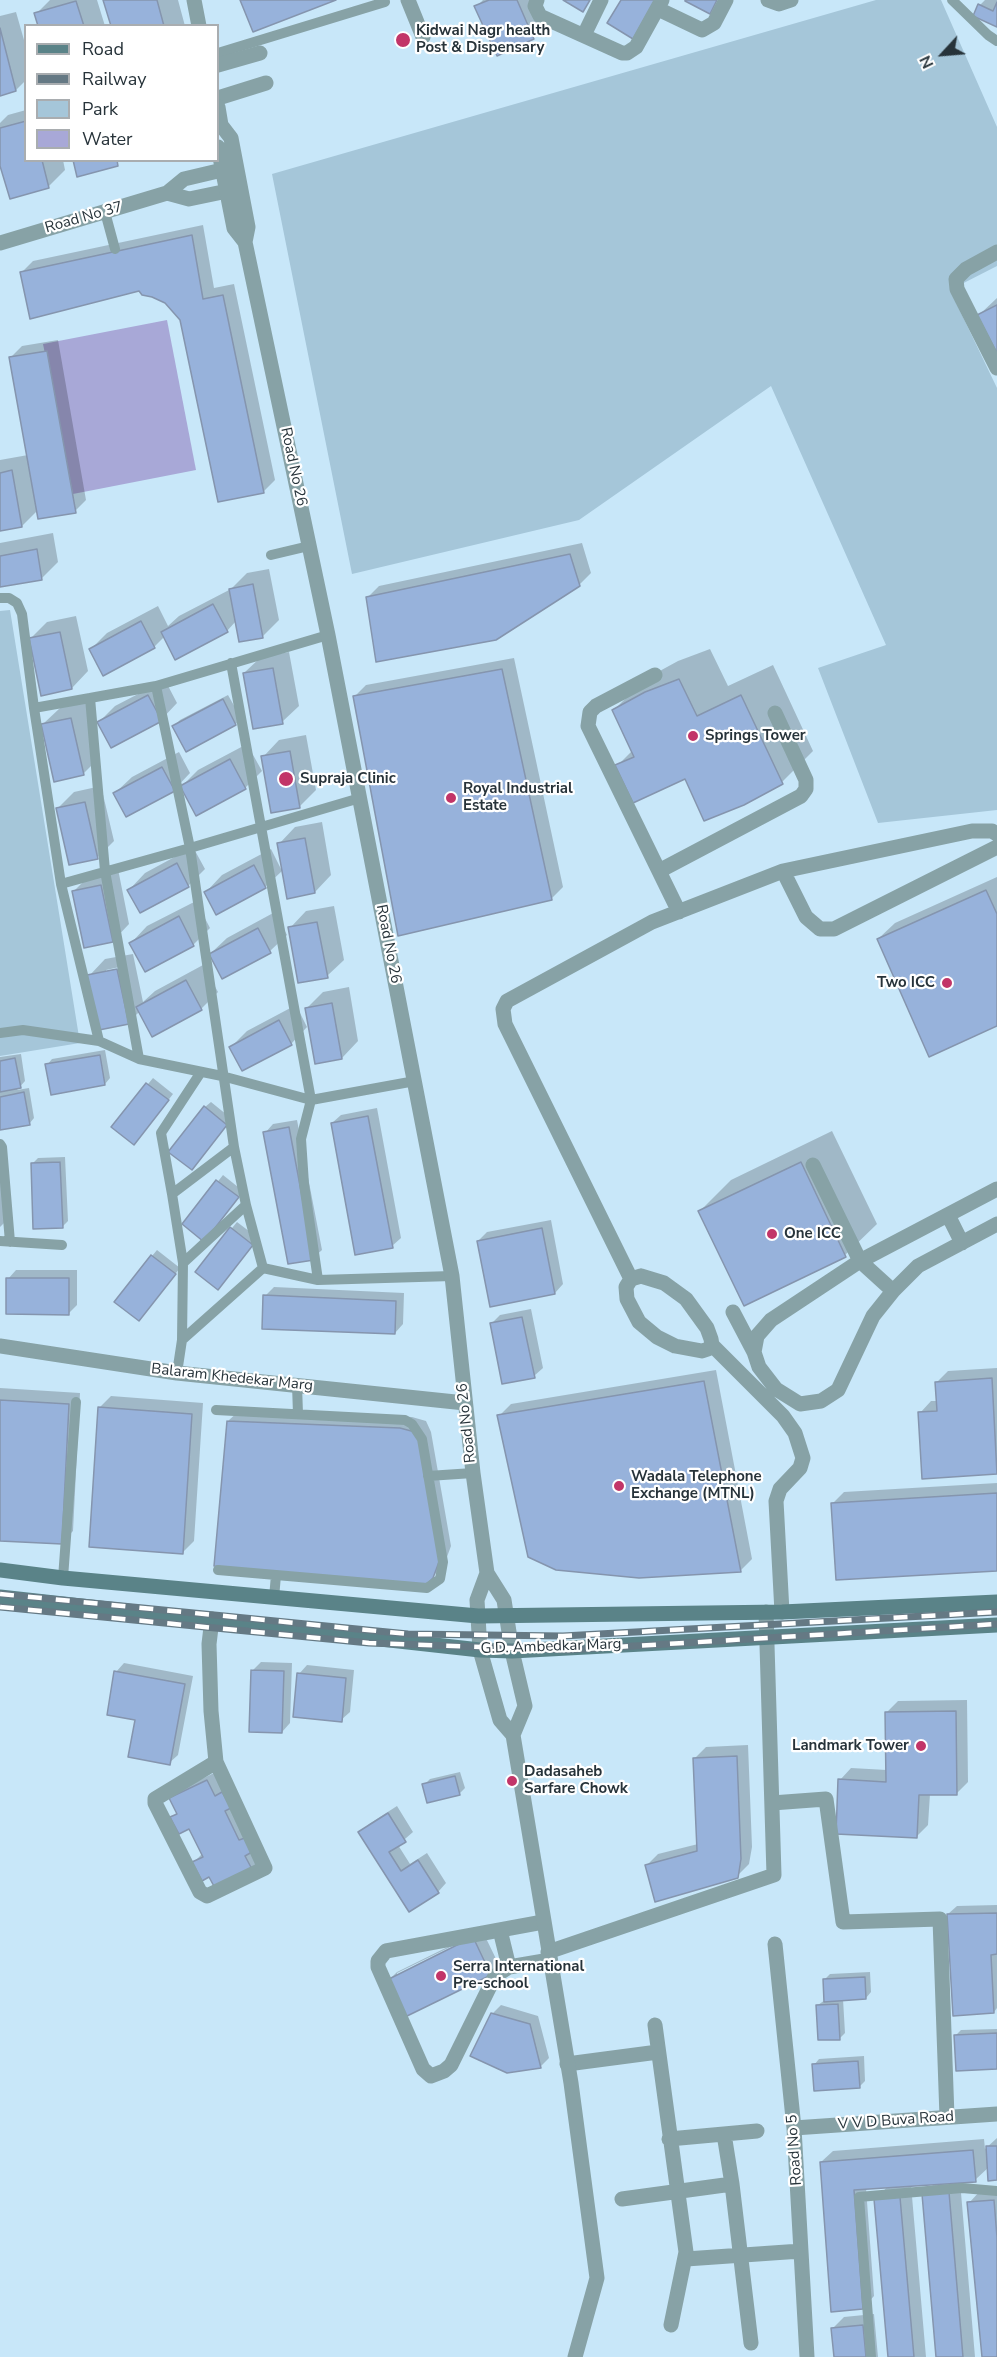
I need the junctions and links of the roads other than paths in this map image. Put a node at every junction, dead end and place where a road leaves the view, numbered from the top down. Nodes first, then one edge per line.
1 (194, 0) edge
2 (408, 0) edge
3 (537, 0) edge
4 (601, 0) edge
5 (726, 0) edge
6 (768, 0) edge
7 (791, 0) edge
8 (385, 2) dead end
9 (959, 3) edge
10 (660, 5) edge
11 (199, 24) edge
12 (584, 35) junction
13 (423, 37) dead end
14 (997, 41) edge
15 (219, 53) edge
16 (260, 53) dead end
17 (219, 65) edge
18 (266, 83) dead end
19 (219, 98) edge
20 (219, 131) edge
21 (219, 149) edge
22 (229, 169) junction
23 (233, 190) junction
24 (167, 194) junction
25 (105, 212) junction
26 (0, 243) edge
27 (115, 249) dead end
28 (997, 252) edge
29 (997, 368) edge
30 (309, 546) junction
31 (271, 555) dead end
32 (0, 598) edge
33 (328, 635) junction
34 (231, 663) junction
35 (655, 675) dead end
36 (156, 686) junction
37 (90, 698) junction
38 (34, 708) junction
39 (775, 713) dead end
40 (360, 798) junction
41 (260, 827) junction
42 (997, 834) edge
43 (190, 848) junction
44 (997, 848) edge
45 (105, 871) junction
46 (659, 871) junction
47 (783, 872) junction
48 (61, 884) junction
49 (679, 912) junction
50 (0, 1033) edge
51 (99, 1041) junction
52 (139, 1059) junction
53 (201, 1072) junction
54 (222, 1076) junction
55 (415, 1081) junction
56 (311, 1100) junction
57 (0, 1144) edge
58 (234, 1146) junction
59 (813, 1165) dead end
60 (997, 1189) edge
61 (172, 1194) junction
62 (246, 1205) junction
63 (948, 1215) junction
64 (997, 1224) edge
65 (5, 1241) edge
66 (962, 1243) junction
67 (62, 1245) dead end
68 (860, 1261) junction
69 (183, 1263) junction
70 (263, 1268) junction
71 (452, 1276) junction
72 (631, 1279) junction
73 (318, 1280) junction
74 (893, 1291) junction
75 (757, 1336) junction
76 (182, 1340) junction
77 (712, 1345) junction
78 (0, 1346) edge
79 (754, 1352) junction
80 (177, 1373) junction
81 (297, 1385) junction
82 (76, 1402) dead end
83 (465, 1403) junction
84 (216, 1410) dead end
85 (298, 1414) junction
86 (472, 1473) junction
87 (428, 1476) junction
88 (0, 1570) edge
89 (218, 1570) dead end
90 (487, 1573) junction
91 (276, 1575) junction
92 (63, 1578) junction
93 (202, 1591) junction
94 (0, 1597) edge
95 (274, 1598) junction
96 (997, 1602) edge
97 (766, 1612) junction
98 (782, 1612) junction
99 (478, 1616) junction
100 (508, 1616) junction
101 (205, 1618) junction
102 (997, 1625) edge
103 (766, 1636) junction
104 (480, 1650) junction
105 (512, 1651) junction
106 (513, 1735) junction
107 (216, 1762) junction
108 (772, 1803) junction
109 (543, 1922) junction
110 (500, 1930) junction
111 (775, 1944) dead end
112 (549, 1956) junction
113 (509, 1967) junction
114 (655, 2025) dead end
115 (658, 2052) junction
116 (567, 2064) junction
117 (997, 2114) edge
118 (947, 2117) junction
119 (794, 2128) junction
120 (757, 2131) dead end
121 (724, 2134) junction
122 (669, 2139) junction
123 (732, 2184) junction
124 (997, 2191) edge
125 (677, 2192) junction
126 (622, 2199) dead end
127 (801, 2251) junction
128 (740, 2256) junction
129 (686, 2259) junction
130 (671, 2325) dead end
131 (751, 2343) dead end
132 (575, 2357) edge
133 (807, 2357) edge
134 (872, 2357) edge

1 - 11 street
2 - 13 street
3 - 12 street
4 - 12 street
5 - 10 street
6 - 7 street
8 - 15 lane
9 - 14 lane
10 - 12 street
16 - 17 street
18 - 19 street
20 - 22 street, Road No 26
21 - 22 street, Road No 26
22 - 23 street, Road No 26
22 - 24 street, Road No 37
23 - 24 street, Road No 37
23 - 30 street, Road No 26
24 - 25 street, Road No 37
25 - 26 street, Road No 37
25 - 27 lane
28 - 29 street
30 - 31 lane
30 - 33 street, Road No 26
32 - 38 lane
33 - 34 lane
33 - 40 street, Road No 26
34 - 36 lane
34 - 41 lane
35 - 46 street
36 - 37 lane
36 - 43 lane
37 - 38 lane
37 - 45 lane
38 - 48 lane
39 - 46 street
40 - 41 lane
40 - 55 street, Road No 26
41 - 43 lane
41 - 56 lane
42 - 47 street
43 - 45 lane
43 - 54 lane
44 - 47 street
45 - 48 lane
45 - 52 lane
46 - 49 street
47 - 49 street
48 - 51 lane
49 - 72 street
50 - 51 lane
51 - 52 lane
52 - 53 lane
53 - 54 lane
53 - 61 lane
54 - 56 lane
54 - 58 lane
55 - 56 lane
55 - 71 street, Road No 26
56 - 73 lane
57 - 65 lane
58 - 61 lane
58 - 62 lane
59 - 68 street
60 - 63 street
61 - 69 lane
62 - 69 lane
62 - 70 lane
63 - 66 street
63 - 68 street
64 - 66 street
65 - 67 lane
66 - 74 street
68 - 74 street
68 - 75 street
69 - 76 lane
70 - 73 lane
70 - 76 lane
71 - 73 lane
71 - 83 street, Road No 26
72 - 77 street
72 - 77 street
74 - 79 street
75 - 79 street
75 - 79 street
76 - 80 lane
77 - 98 street
78 - 80 street, Balaram Khedekar Marg
80 - 81 street, Balaram Khedekar Marg
81 - 83 street, Balaram Khedekar Marg
81 - 85 lane
82 - 92 lane
83 - 86 street, Road No 26
84 - 85 lane
85 - 87 lane
86 - 87 lane
86 - 90 street, Road No 26
87 - 91 lane
88 - 92 main road, G.D. Ambedkar Marg
89 - 91 lane
90 - 99 street, Road No 26
90 - 100 street
91 - 95 lane
92 - 93 main road, G.D. Ambedkar Marg
93 - 95 main road, G.D. Ambedkar Marg
93 - 101 main road
94 - 101 main road, G.D. Ambedkar Marg
95 - 99 main road, G.D. Ambedkar Marg
96 - 98 main road, G.D. Ambedkar Marg
97 - 98 main road, G.D. Ambedkar Marg
97 - 100 main road, G.D. Ambedkar Marg
97 - 103 street
99 - 100 main road, G.D. Ambedkar Marg
99 - 104 street, Road No 26
100 - 105 street
101 - 104 main road, G.D. Ambedkar Marg
101 - 107 street
102 - 103 main road, G.D. Ambedkar Marg
103 - 105 main road, G.D. Ambedkar Marg
103 - 108 street
104 - 105 main road, G.D. Ambedkar Marg
104 - 106 street, Road No 26
105 - 106 street
106 - 109 street
107 - 107 street
108 - 112 street
108 - 118 street
109 - 110 street
109 - 112 street
110 - 113 street
110 - 113 street
111 - 119 street, Road No 5
112 - 113 street
112 - 116 street
114 - 115 street
115 - 116 street
115 - 122 street
116 - 132 street
117 - 118 street, V V D Buva Road
118 - 119 street, V V D Buva Road
119 - 127 street, Road No 5
120 - 121 street
121 - 122 street
121 - 123 street
122 - 125 street
123 - 125 street
123 - 128 street
124 - 134 lane
125 - 126 street
125 - 129 street
127 - 128 street
127 - 133 street, Road No 5
128 - 129 street
128 - 131 street
129 - 130 street

